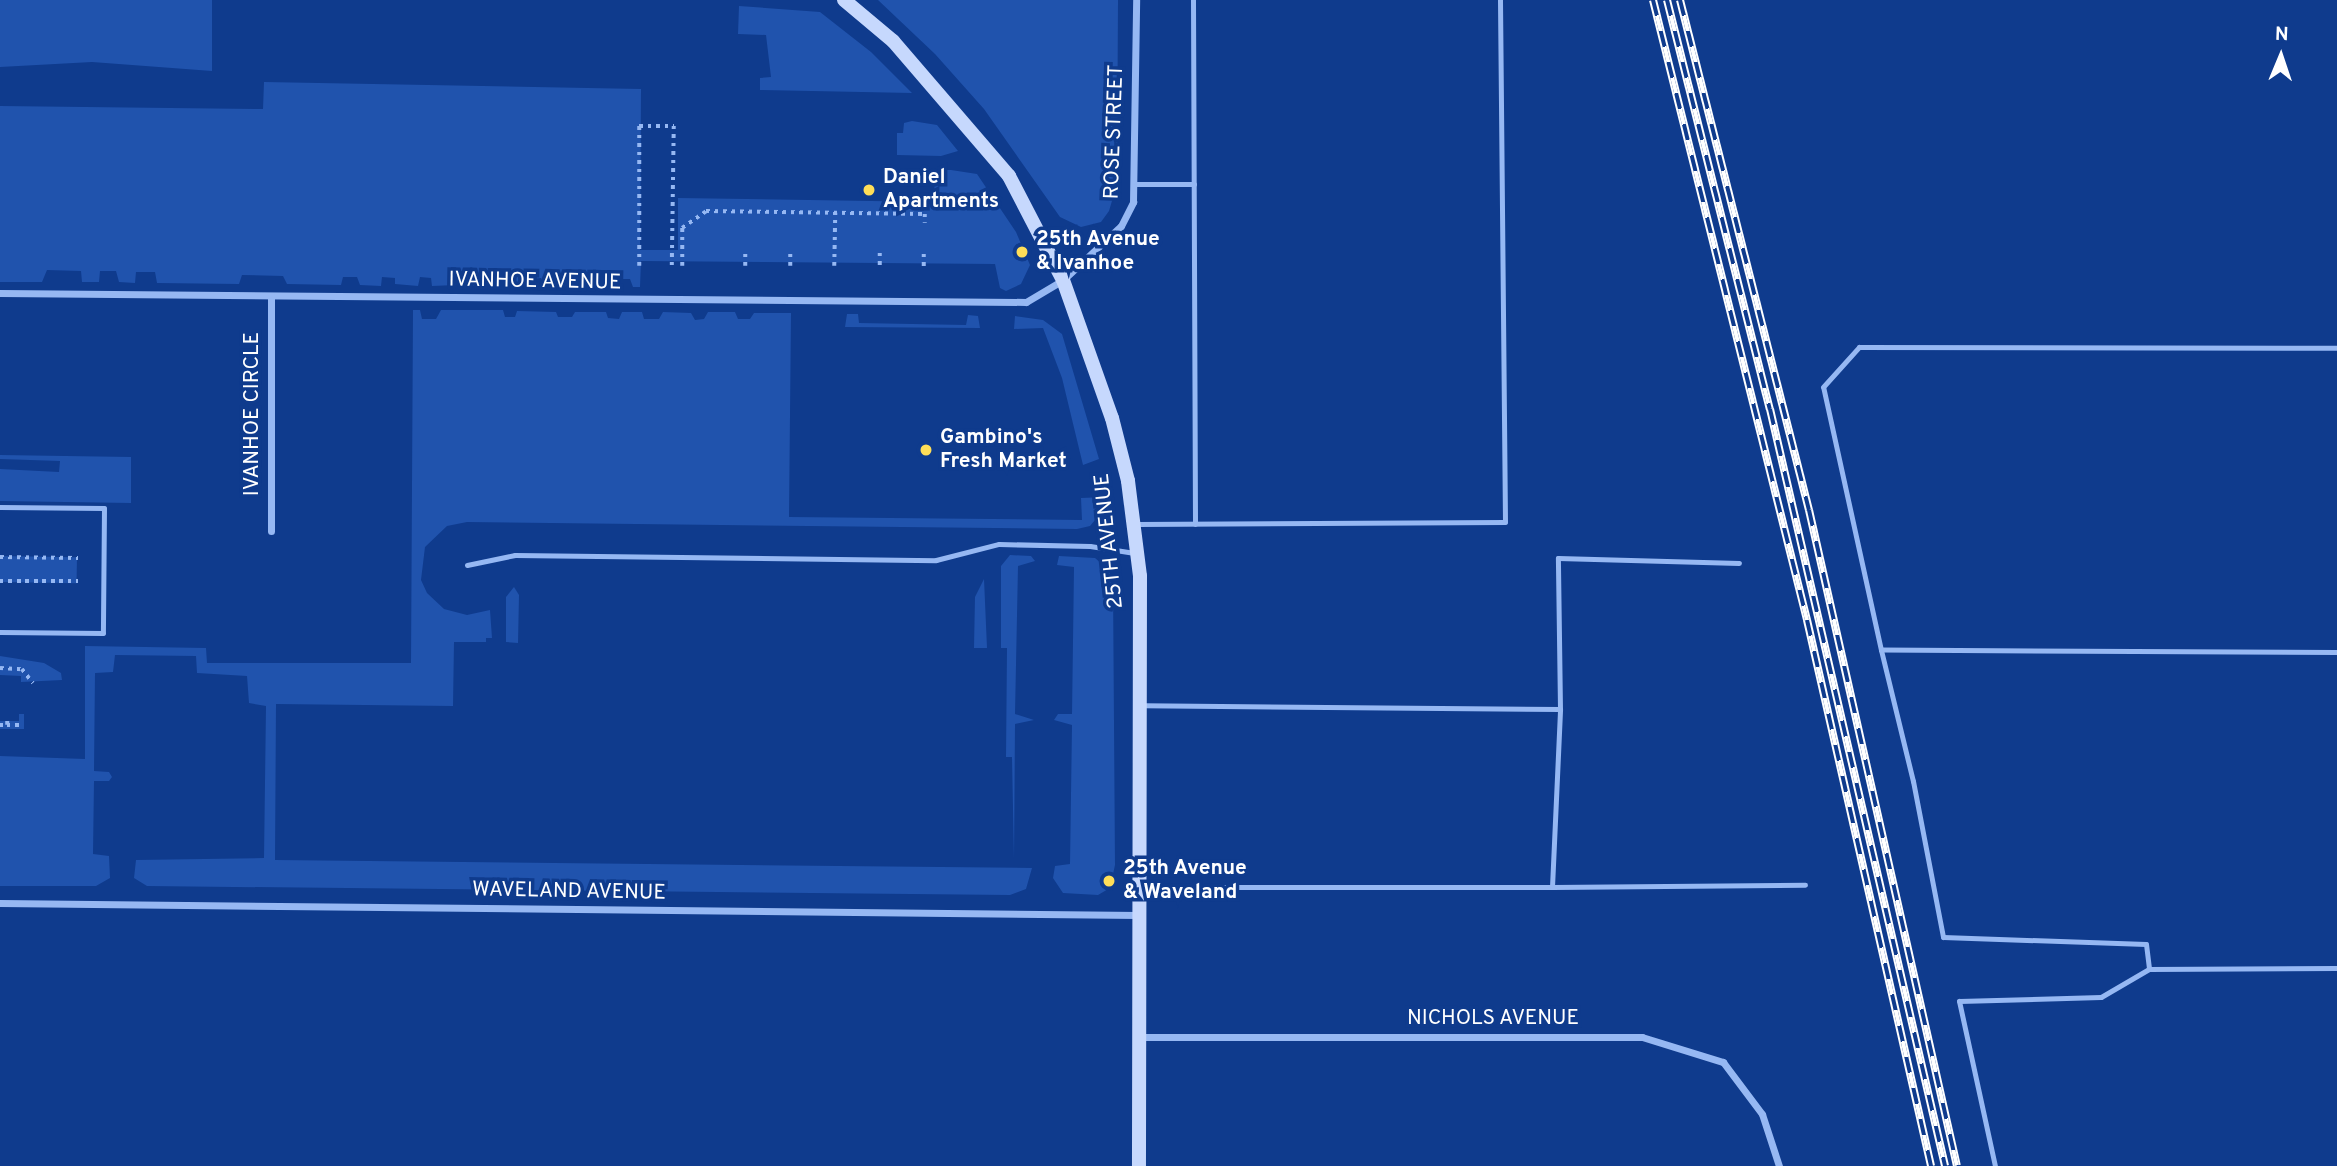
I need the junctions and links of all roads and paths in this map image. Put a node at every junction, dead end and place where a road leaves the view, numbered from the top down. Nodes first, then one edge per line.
1 (844, 0) edge
2 (1136, 0) edge
3 (1193, 0) edge
4 (1500, 0) edge
5 (1135, 184) junction
6 (1194, 184) junction
7 (747, 212) junction
8 (790, 213) junction
9 (835, 213) junction
10 (881, 214) junction
11 (746, 220) dead end
12 (790, 221) dead end
13 (881, 222) dead end
14 (925, 223) dead end
15 (746, 251) dead end
16 (790, 252) dead end
17 (880, 253) dead end
18 (924, 254) dead end
19 (639, 266) dead end
20 (672, 266) dead end
21 (681, 266) dead end
22 (745, 266) dead end
23 (790, 266) dead end
24 (834, 266) dead end
25 (880, 267) dead end
26 (924, 267) dead end
27 (1063, 280) junction
28 (0, 293) edge
29 (271, 296) junction
30 (2337, 348) edge
31 (0, 507) edge
32 (1133, 524) junction
33 (1195, 524) junction
34 (271, 531) dead end
35 (1137, 554) junction
36 (0, 557) edge
37 (78, 558) dead end
38 (1739, 563) dead end
39 (467, 565) dead end
40 (0, 581) edge
41 (78, 582) dead end
42 (0, 632) edge
43 (1881, 650) junction
44 (2337, 652) edge
45 (0, 668) edge
46 (33, 683) dead end
47 (1139, 705) junction
48 (1560, 709) junction
49 (0, 725) edge
50 (23, 725) dead end
51 (1805, 885) dead end
52 (1139, 887) junction
53 (1552, 887) junction
54 (0, 903) edge
55 (1139, 915) junction
56 (2337, 968) edge
57 (2149, 969) junction
58 (1139, 1037) junction
59 (1139, 1166) edge
60 (1779, 1166) edge
61 (1996, 1166) edge

1 - 27 street, 25TH AVENUE
2 - 5 street, ROSE STREET
3 - 6 lane
4 - 33 lane
5 - 6 lane
5 - 27 street, ROSE STREET
6 - 33 lane
7 - 8 path
7 - 11 path
7 - 21 path
8 - 9 path
8 - 12 path
9 - 10 path
9 - 24 path
10 - 13 path
10 - 14 path
15 - 22 path
16 - 23 path
17 - 25 path
18 - 26 path
19 - 20 path
27 - 29 street, IVANHOE AVENUE
27 - 32 street, 25TH AVENUE
28 - 29 street, IVANHOE AVENUE
29 - 34 street, IVANHOE CIRCLE
30 - 43 lane
31 - 42 lane
32 - 33 lane
32 - 35 street, 25TH AVENUE
35 - 39 lane
35 - 47 street, 25TH AVENUE
36 - 37 path
38 - 48 lane
40 - 41 path
43 - 44 lane
43 - 57 lane
45 - 46 path
47 - 48 lane
47 - 52 street, 25TH AVENUE
48 - 53 lane
49 - 50 path
51 - 53 lane
52 - 53 lane
52 - 55 street, 25TH AVENUE
54 - 55 street, WAVELAND AVENUE
55 - 58 street, 25TH AVENUE
56 - 57 lane
57 - 61 lane
58 - 59 street, 25TH AVENUE
58 - 60 street, NICHOLS AVENUE

